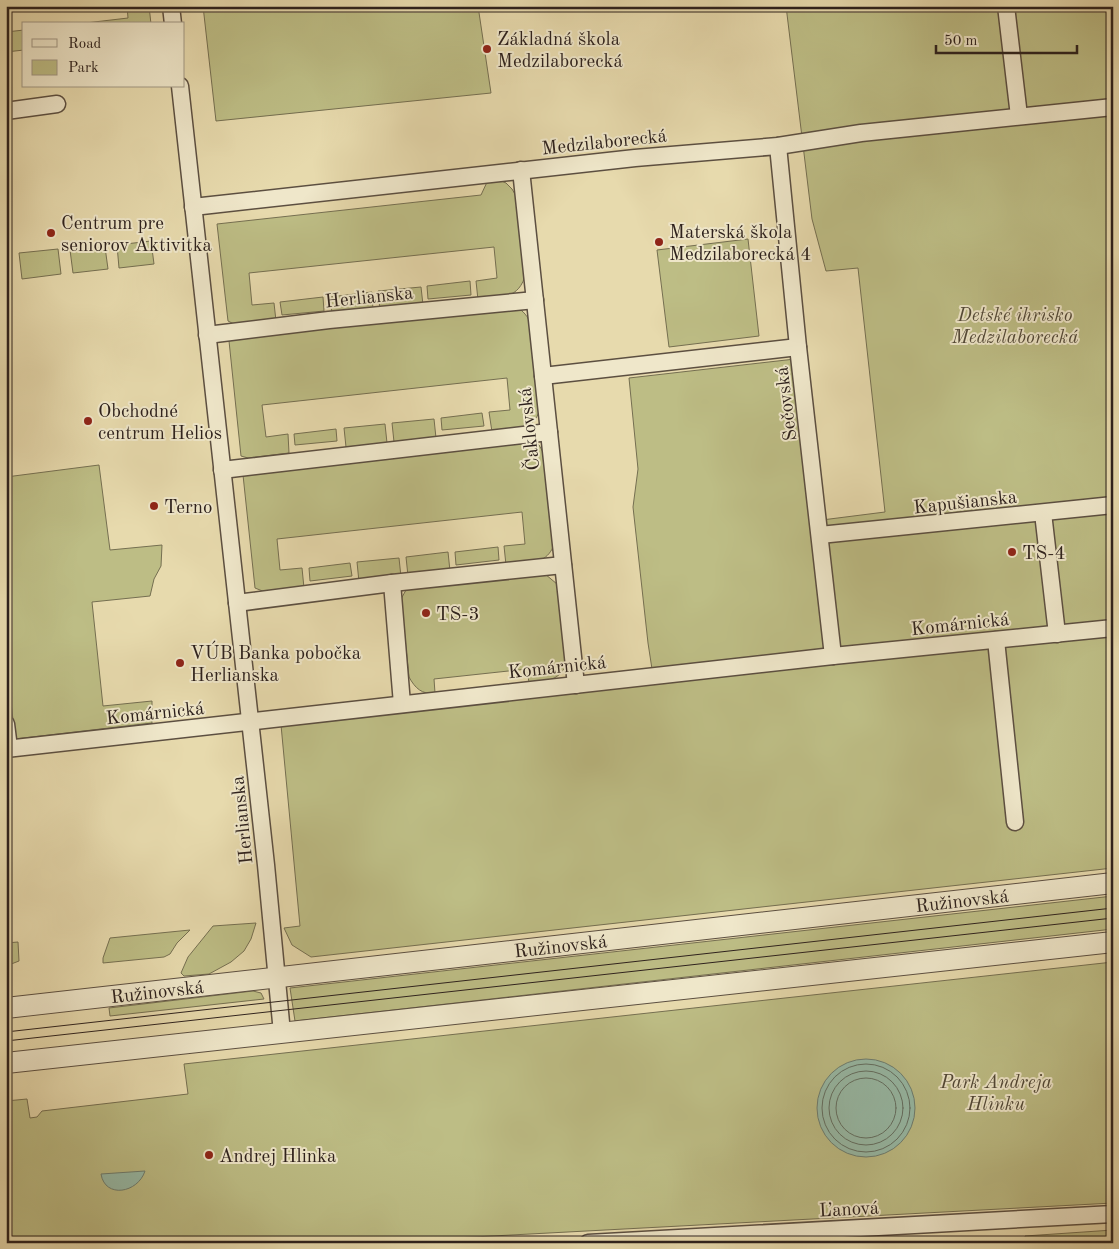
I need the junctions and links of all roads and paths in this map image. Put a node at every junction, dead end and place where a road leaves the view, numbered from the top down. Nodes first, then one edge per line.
1 (170, 6) edge
2 (1006, 6) edge
3 (172, 22) edge
4 (180, 88) edge
5 (57, 104) dead end
6 (1113, 107) edge
7 (6, 111) edge
8 (1019, 116) junction
9 (778, 146) junction
10 (521, 170) junction
11 (193, 207) junction
12 (535, 300) junction
13 (207, 335) junction
14 (798, 347) junction
15 (543, 376) junction
16 (549, 432) junction
17 (222, 470) junction
18 (1113, 505) edge
19 (1043, 513) junction
20 (820, 535) junction
21 (563, 565) junction
22 (392, 583) junction
23 (237, 603) junction
24 (1113, 628) edge
25 (1057, 634) junction
26 (996, 640) junction
27 (833, 656) junction
28 (576, 685) junction
29 (402, 704) junction
30 (250, 721) junction
31 (6, 724) edge
32 (8, 748) edge
33 (1015, 822) dead end
34 (1113, 883) edge
35 (1113, 942) edge
36 (278, 978) junction
37 (6, 1008) edge
38 (282, 1033) junction
39 (6, 1064) edge
40 (1113, 1214) edge
41 (588, 1243) edge

1 - 3 street
2 - 8 street
4 - 11 street, Herlianska
5 - 7 street
6 - 8 street, Medzilaborecká
8 - 9 street, Medzilaborecká
9 - 10 street, Medzilaborecká
9 - 14 street, Sečovská
10 - 11 street, Medzilaborecká
10 - 12 street, Čaklovská
11 - 13 street, Herlianska
12 - 13 street, Herlianska
12 - 15 street, Čaklovská
13 - 17 street, Herlianska
14 - 15 street
14 - 20 street, Sečovská
15 - 16 street, Čaklovská
16 - 17 street
16 - 21 street, Čaklovská
17 - 23 street, Herlianska
18 - 19 street, Kapušianska
19 - 20 street, Kapušianska
19 - 25 street
20 - 27 street, Sečovská
21 - 22 street
21 - 28 street, Čaklovská
22 - 23 street
22 - 29 street
23 - 30 street, Herlianska
24 - 25 street, Komárnická
25 - 26 street, Komárnická
26 - 27 street, Komárnická
26 - 33 street
27 - 28 street, Komárnická
28 - 29 street, Komárnická
29 - 30 street, Komárnická
30 - 32 street, Komárnická
30 - 36 street, Herlianska
31 - 32 street
34 - 36 street, Ružinovská
35 - 38 street
36 - 37 street, Ružinovská
36 - 38 street, Herlianska
38 - 39 street
40 - 41 street, Ľanová

